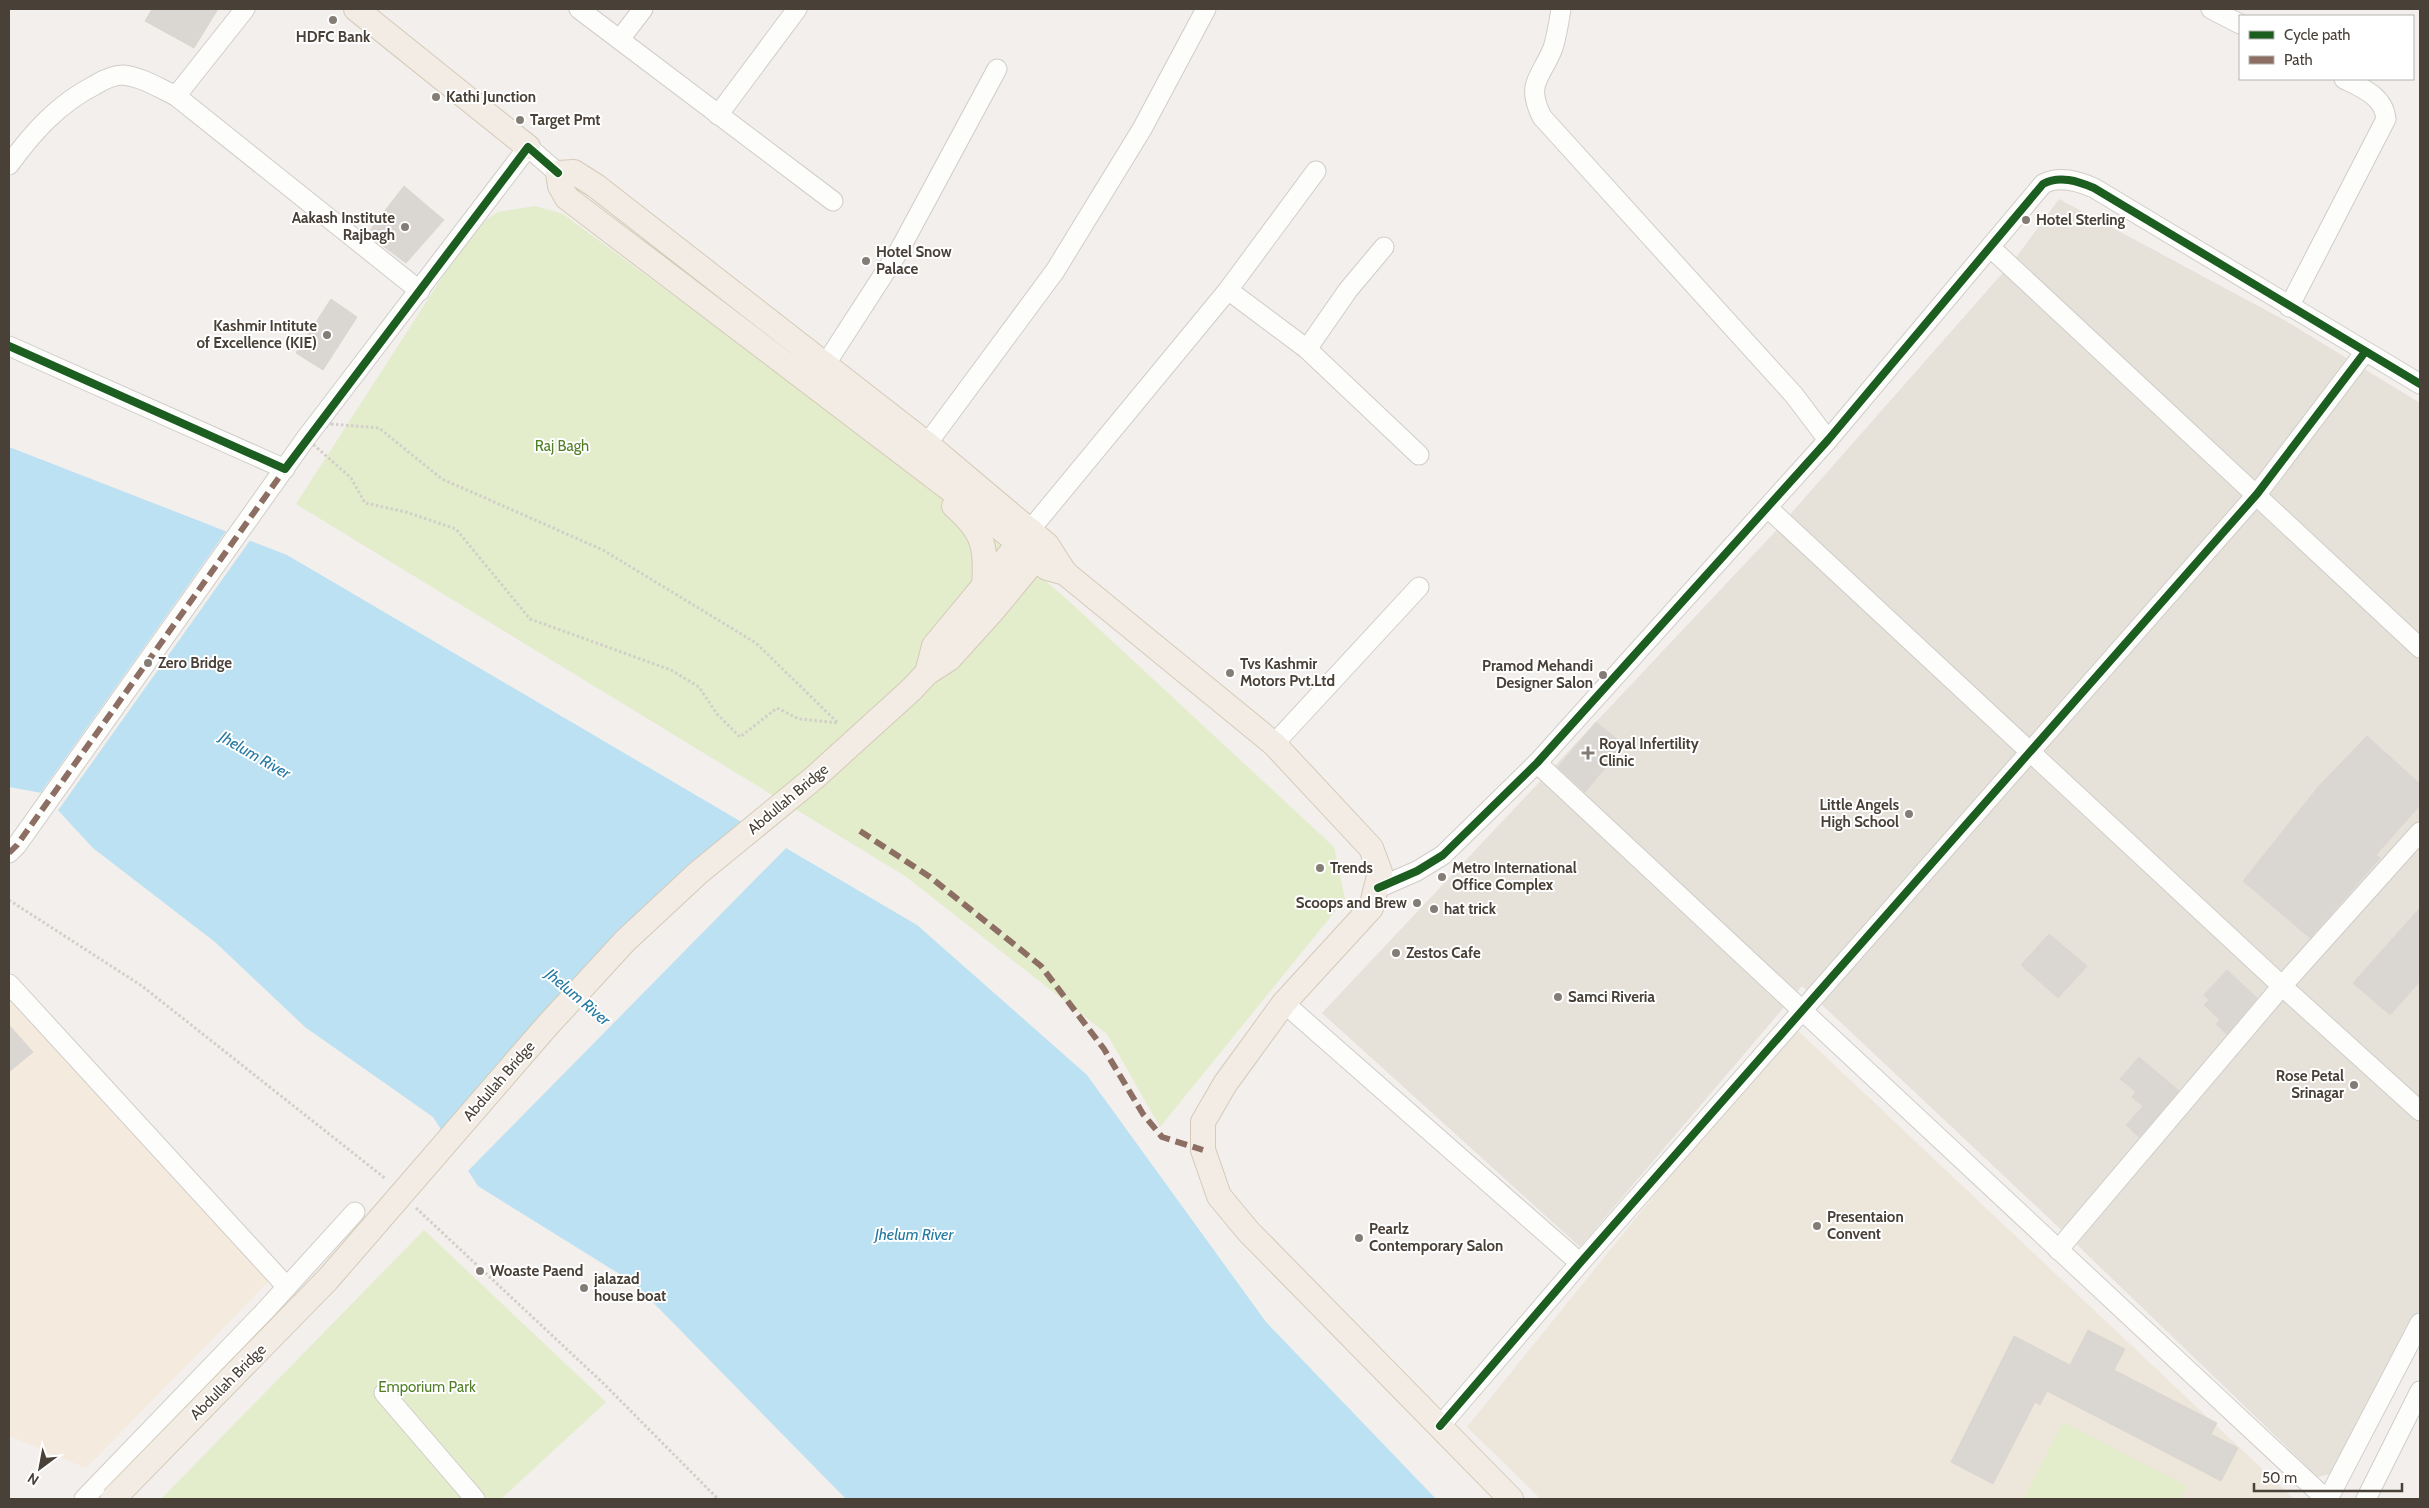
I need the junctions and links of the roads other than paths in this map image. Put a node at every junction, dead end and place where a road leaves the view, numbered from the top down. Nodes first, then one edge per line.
1 (245, 9) edge
2 (356, 9) edge
3 (579, 9) edge
4 (643, 9) edge
5 (797, 9) edge
6 (1206, 9) edge
7 (1561, 9) edge
8 (2211, 9) edge
9 (2239, 23) edge
10 (620, 39) junction
11 (998, 70) dead end
12 (2346, 80) edge
13 (176, 96) junction
14 (718, 115) junction
15 (528, 147) junction
16 (9, 165) edge
17 (1316, 171) dead end
18 (558, 173) junction
19 (833, 201) dead end
20 (1384, 247) dead end
21 (1991, 248) junction
22 (1228, 290) junction
23 (420, 291) junction
24 (2289, 307) junction
25 (9, 346) edge
26 (1307, 349) junction
27 (2366, 352) junction
28 (825, 365) junction
29 (2420, 384) edge
30 (866, 425) junction
31 (1828, 440) junction
32 (927, 444) junction
33 (1420, 455) dead end
34 (281, 475) junction
35 (2257, 494) junction
36 (1768, 508) junction
37 (1033, 544) junction
38 (984, 586) junction
39 (1419, 587) dead end
40 (2420, 648) edge
41 (919, 682) junction
42 (1274, 744) junction
43 (2031, 752) junction
44 (1537, 764) junction
45 (2420, 832) edge
46 (13, 849) edge
47 (1378, 888) junction
48 (9, 984) edge
49 (2282, 986) junction
50 (1284, 1003) junction
51 (1803, 1012) junction
52 (2420, 1111) edge
53 (355, 1212) dead end
54 (2058, 1250) junction
55 (1580, 1263) junction
56 (286, 1287) junction
57 (2420, 1323) edge
58 (2420, 1390) edge
59 (384, 1393) dead end
60 (1440, 1426) junction
61 (84, 1499) edge
62 (113, 1499) edge
63 (475, 1499) edge
64 (1511, 1499) edge
65 (2327, 1499) edge
66 (2366, 1499) edge

1 - 13 street
2 - 15 main road
3 - 10 street
4 - 10 street
5 - 14 street
6 - 32 street
7 - 31 street
8 - 9 street
10 - 14 street
11 - 28 street
12 - 24 street
13 - 16 street
13 - 23 street
14 - 19 street
15 - 18 street
15 - 23 street
17 - 22 street
18 - 28 main road
18 - 30 main road
20 - 26 street
21 - 24 street
21 - 31 street
21 - 35 street
22 - 26 street
22 - 37 street
23 - 34 street
24 - 27 street
25 - 34 street
26 - 33 street
27 - 29 street
27 - 35 street
28 - 32 main road
30 - 37 main road
30 - 38 main road
31 - 36 street
32 - 37 main road
34 - 46 street
35 - 40 street
35 - 43 street
36 - 43 street
36 - 44 street
37 - 38 main road
37 - 41 main road, Abdullah Bridge
37 - 42 main road
38 - 41 main road
39 - 42 street
41 - 62 main road, Abdullah Bridge, bridge
42 - 47 main road
43 - 49 street
43 - 51 street
44 - 47 street
44 - 51 street
45 - 49 street
47 - 50 main road
48 - 56 street
49 - 52 street
49 - 54 street
50 - 55 street
50 - 60 main road
51 - 54 street
51 - 55 street
53 - 56 street
54 - 65 street
55 - 60 street
56 - 61 street
57 - 65 street
58 - 66 street
59 - 63 street
60 - 64 main road

